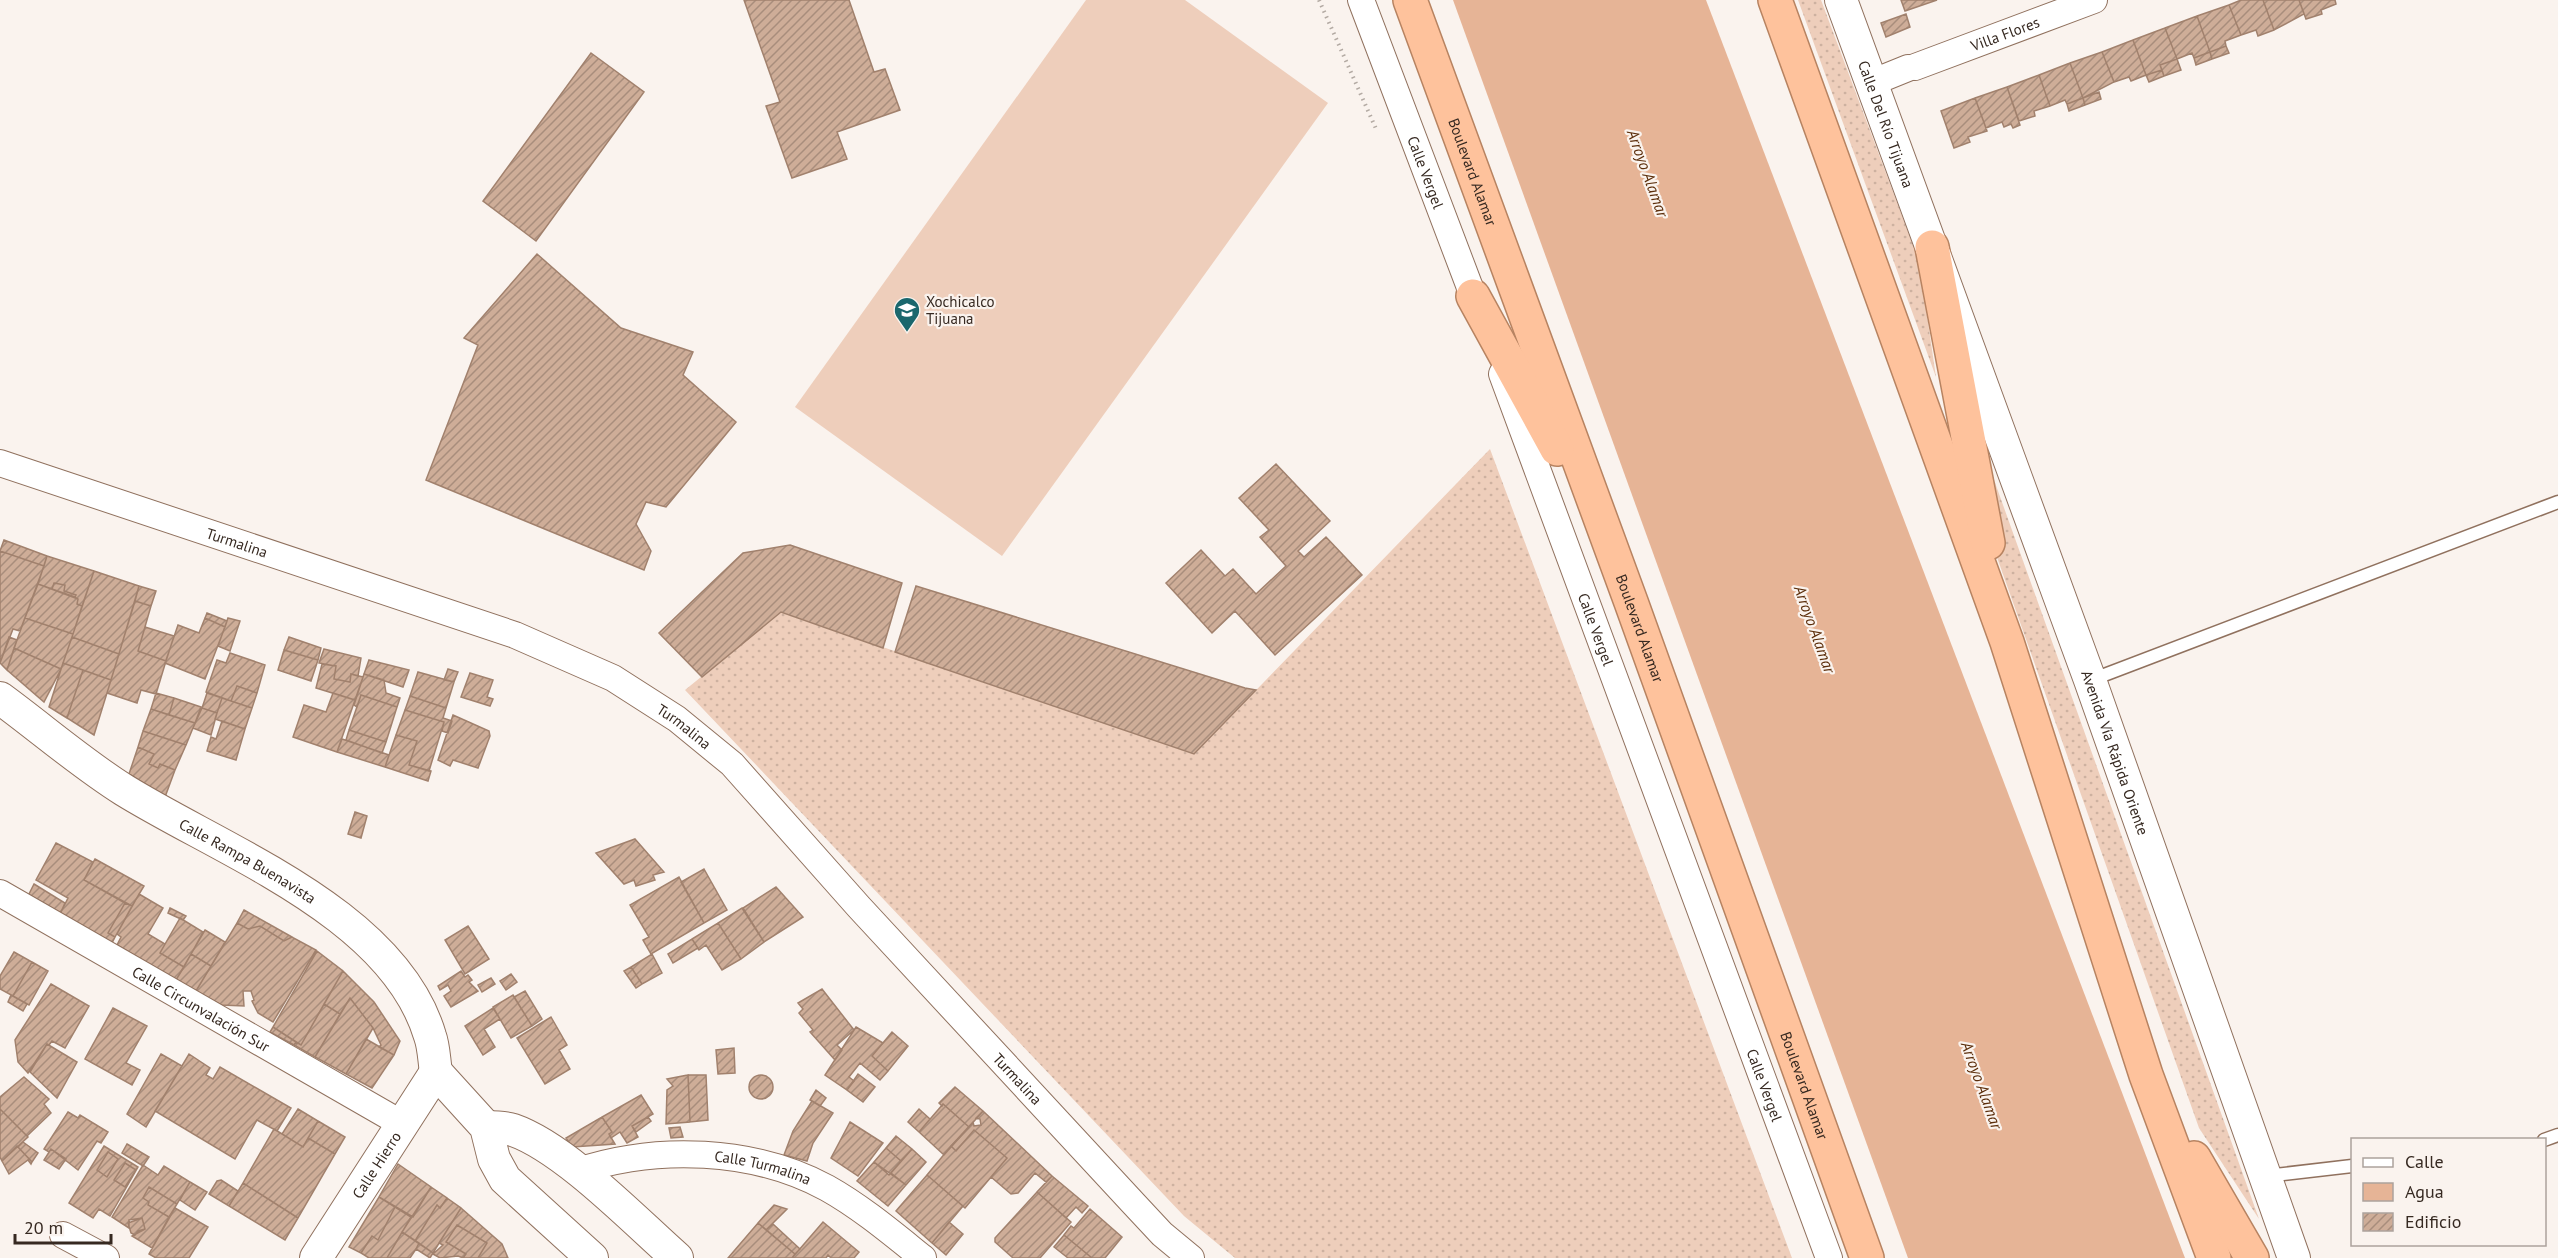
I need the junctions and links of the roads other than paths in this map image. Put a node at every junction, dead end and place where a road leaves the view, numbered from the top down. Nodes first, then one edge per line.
1 (1361, 0) edge
2 (1410, 0) edge
3 (1775, 0) edge
4 (1841, 0) edge
5 (2094, 0) edge
6 (1871, 83) junction
7 (1932, 247) junction
8 (1473, 296) junction
9 (0, 464) edge
10 (2558, 502) edge
11 (1631, 602) junction
12 (2007, 642) junction
13 (2090, 680) junction
14 (0, 698) edge
15 (0, 893) edge
16 (436, 1072) junction
17 (2146, 1075) junction
18 (404, 1125) junction
19 (486, 1127) junction
20 (2351, 1166) edge
21 (578, 1171) junction
22 (2265, 1176) junction
23 (63, 1235) dead end
24 (106, 1258) edge
25 (316, 1258) edge
26 (592, 1258) edge
27 (677, 1258) edge
28 (923, 1258) edge
29 (1191, 1258) edge
30 (1829, 1258) edge
31 (1868, 1258) edge
32 (2214, 1258) edge
33 (2252, 1258) edge
34 (2294, 1258) edge

1 - 8 street, Calle Vergel
2 - 11 highway, Boulevard Alamar
3 - 12 highway
4 - 6 street, Calle Del Río Tijuana
5 - 6 street, Villa Flores
6 - 7 street, Calle Del Río Tijuana
7 - 12 highway
7 - 13 street, Avenida Vía Rápida Oriente
8 - 11 highway
8 - 30 street, Calle Vergel
9 - 29 street, Turmalina
10 - 13 lane
11 - 31 highway, Boulevard Alamar
12 - 17 highway
13 - 22 street, Avenida Vía Rápida Oriente
14 - 16 street, Calle Rampa Buenavista
15 - 18 street, Calle Circunvalación Sur
16 - 18 street, Calle Hierro
16 - 19 street
17 - 32 highway
17 - 33 highway
18 - 25 street, Calle Hierro
19 - 21 street
19 - 26 street
20 - 22 lane
21 - 27 street
21 - 28 street, Calle Turmalina
22 - 34 street, Avenida Vía Rápida Oriente
23 - 24 street

